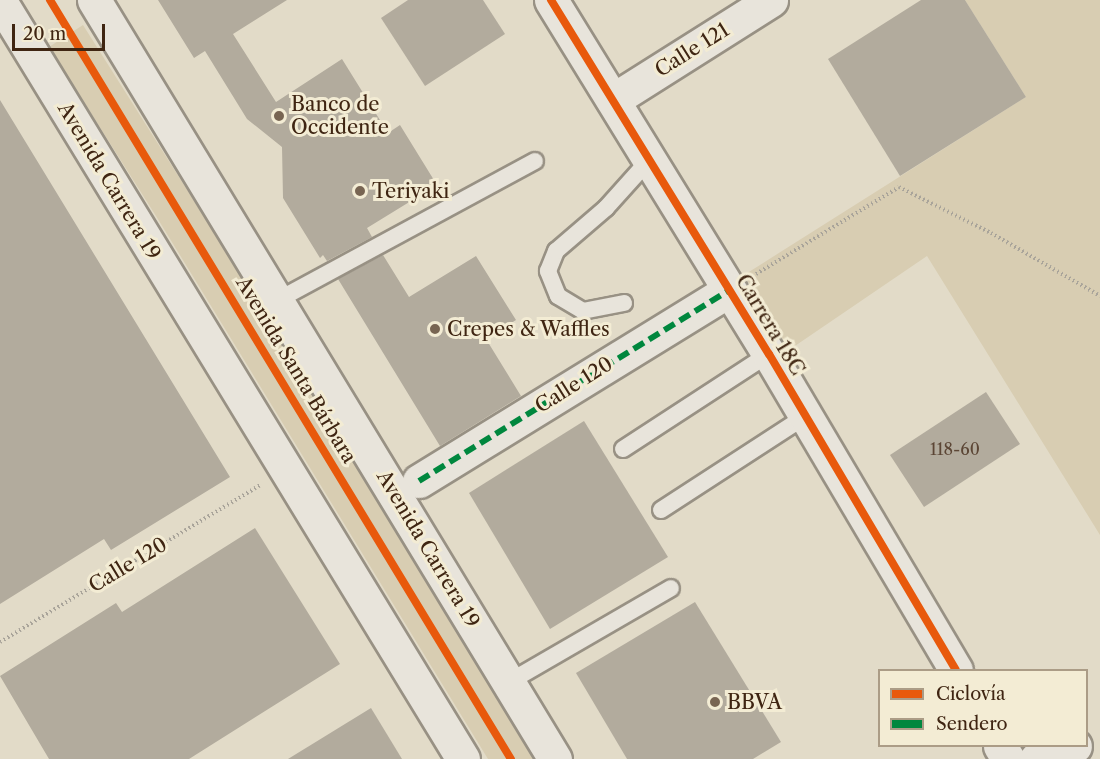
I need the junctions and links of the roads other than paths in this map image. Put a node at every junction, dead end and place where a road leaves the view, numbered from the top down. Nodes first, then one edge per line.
1 (94, 0) edge
2 (551, 0) edge
3 (771, 0) edge
4 (0, 2) edge
5 (613, 100) junction
6 (649, 160) junction
7 (535, 161) dead end
8 (729, 290) junction
9 (278, 300) junction
10 (624, 303) dead end
11 (769, 354) junction
12 (806, 416) junction
13 (623, 449) dead end
14 (419, 481) dead end
15 (661, 510) dead end
16 (671, 588) dead end
17 (955, 669) edge
18 (508, 682) junction
19 (1072, 747) edge
20 (463, 759) edge
21 (555, 759) edge
22 (1036, 759) edge

1 - 9 main road, Avenida Carrera 19
2 - 5 main road, Carrera 18C
3 - 5 main road, Calle 121
4 - 20 main road, Avenida Carrera 19
5 - 6 main road, Carrera 18C
6 - 8 main road, Carrera 18C
6 - 10 lane
7 - 9 lane
8 - 11 main road, Carrera 18C
8 - 14 main road, Calle 120
9 - 18 main road, Avenida Carrera 19
11 - 12 main road, Carrera 18C
11 - 13 lane
12 - 15 lane
12 - 17 main road, Carrera 18C
16 - 18 lane
18 - 21 main road, Avenida Carrera 19
19 - 22 main road

